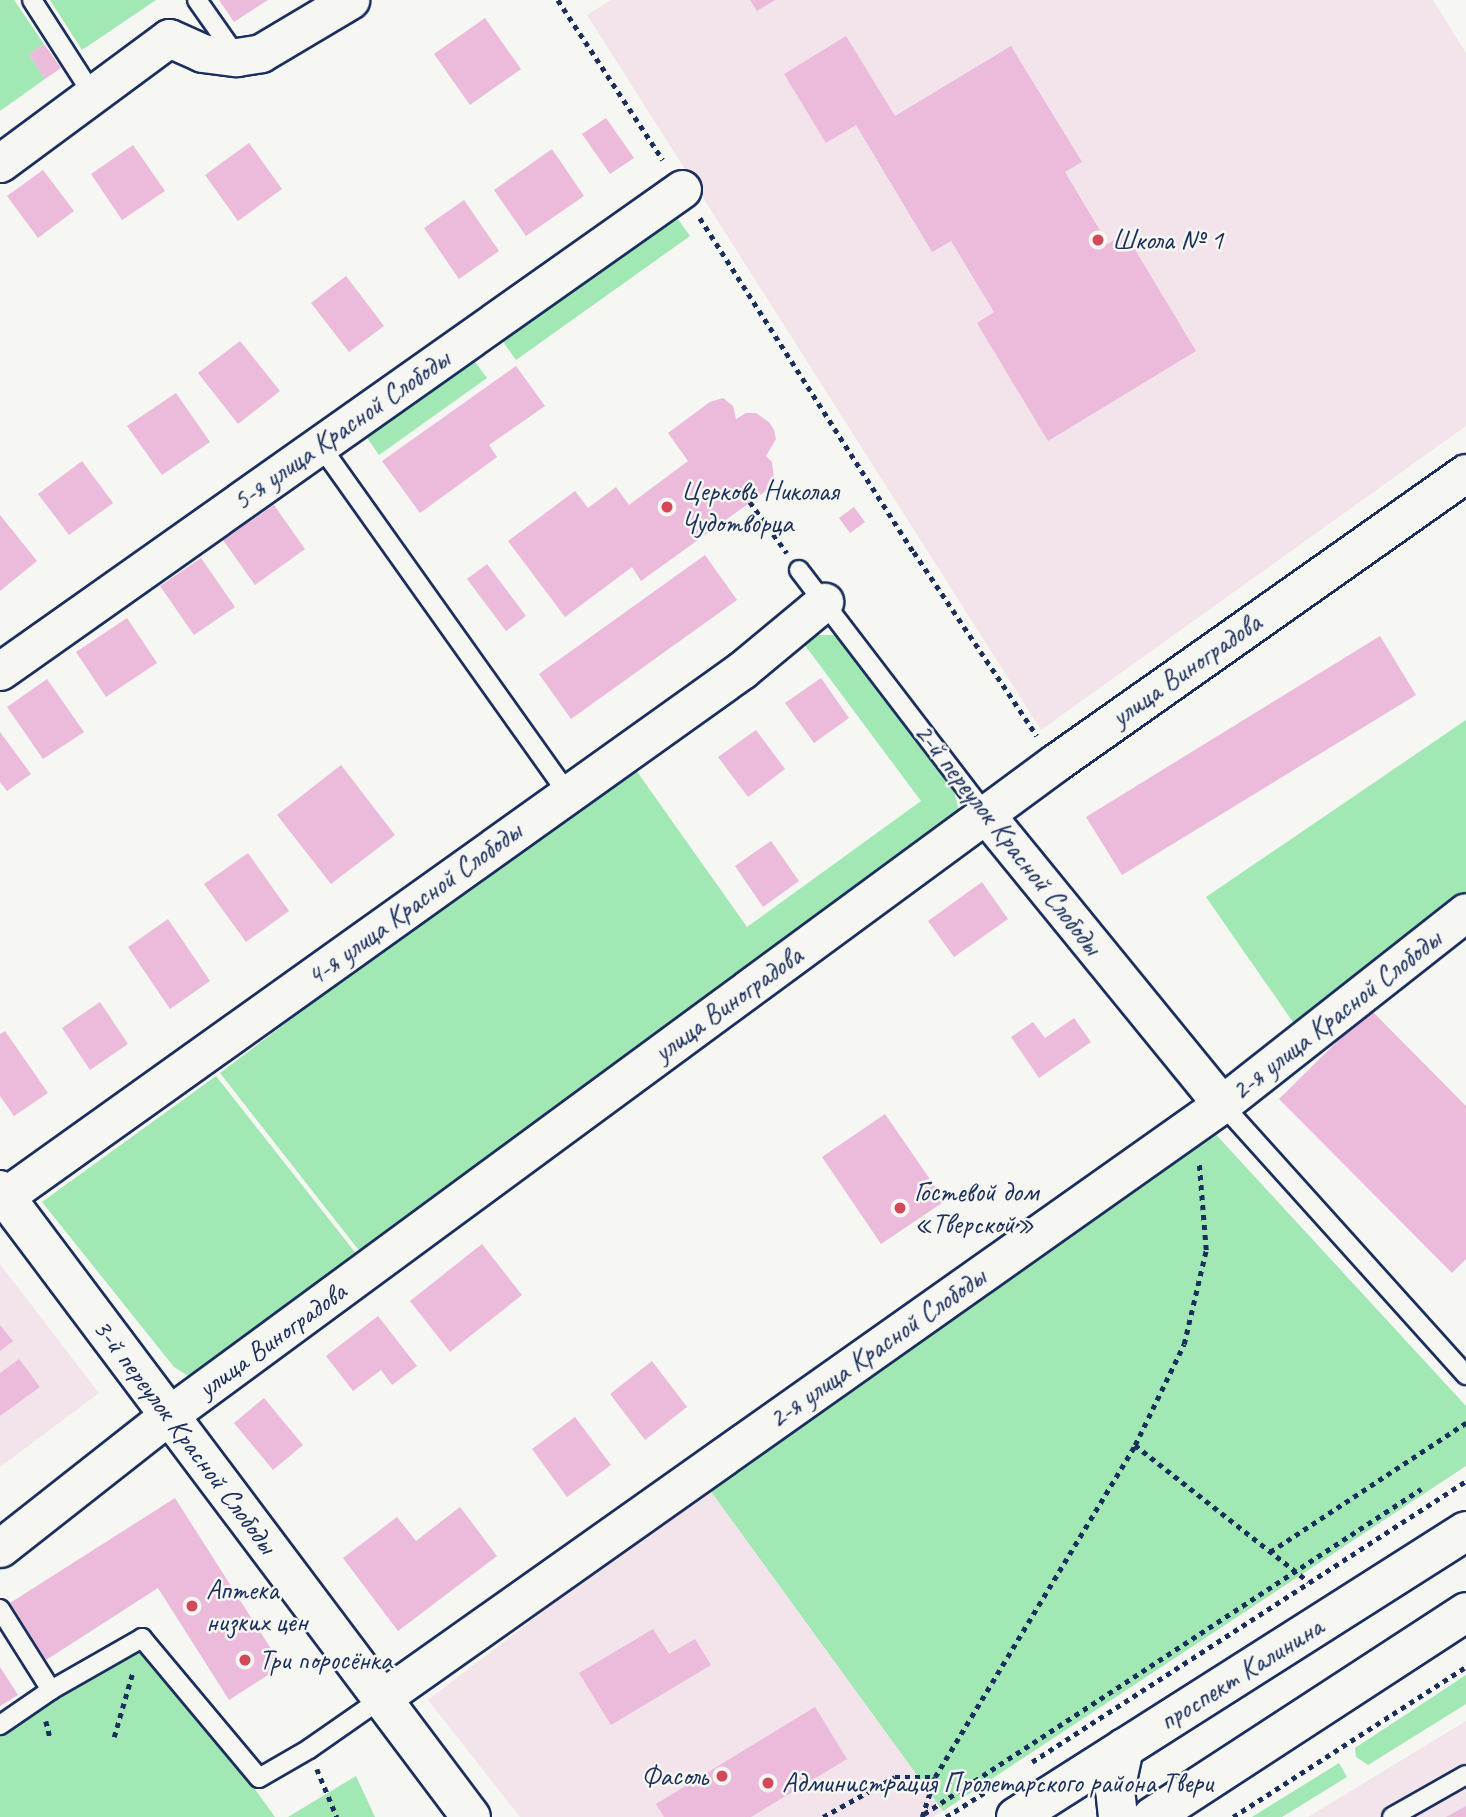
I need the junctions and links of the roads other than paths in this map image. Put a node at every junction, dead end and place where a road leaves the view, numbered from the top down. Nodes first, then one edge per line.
1 (32, 0) edge
2 (197, 0) edge
3 (350, 0) edge
4 (237, 57) junction
5 (93, 95) junction
6 (0, 163) edge
7 (682, 189) road end
8 (320, 445) junction
9 (1466, 473) edge
10 (799, 570) road end
11 (824, 602) junction
12 (0, 671) edge
13 (568, 794) junction
14 (985, 815) junction
15 (1466, 912) edge
16 (1209, 1114) junction
17 (2, 1195) edge
18 (1466, 1375) edge
19 (169, 1415) junction
20 (1466, 1531) edge
21 (0, 1548) edge
22 (0, 1609) edge
23 (1466, 1612) edge
24 (51, 1690) junction
25 (382, 1698) junction
26 (0, 1725) edge
27 (1124, 1748) junction
28 (1466, 1775) edge
29 (471, 1817) edge
30 (1016, 1817) edge
31 (1118, 1817) edge
32 (1152, 1817) edge
33 (1392, 1817) edge

1 - 5 lane
2 - 4 lane
3 - 4 street
4 - 5 street
5 - 6 street
7 - 8 street, 5-я улица Красной Слободы
8 - 12 street, 5-я улица Красной Слободы
8 - 13 lane
9 - 14 street, улица Виноградова
10 - 11 lane, 2-й переулок Красной Слободы
11 - 13 street, 4-я улица Красной Слободы
11 - 14 lane, 2-й переулок Красной Слободы
13 - 17 street, 4-я улица Красной Слободы
14 - 16 street, 2-й переулок Красной Слободы
14 - 19 street, улица Виноградова
15 - 16 street, 2-я улица Красной Слободы
16 - 18 lane
16 - 25 street, 2-я улица Красной Слободы
17 - 19 main road, 3-й переулок Красной Слободы
19 - 21 street, улица Виноградова
19 - 25 main road, 3-й переулок Красной Слободы
20 - 27 main road, проспект Калинина
22 - 24 lane
23 - 32 main road
24 - 25 lane
24 - 26 lane
25 - 29 main road, 3-й переулок Красной Слободы
27 - 30 main road, проспект Калинина
27 - 31 main road
28 - 33 lane

